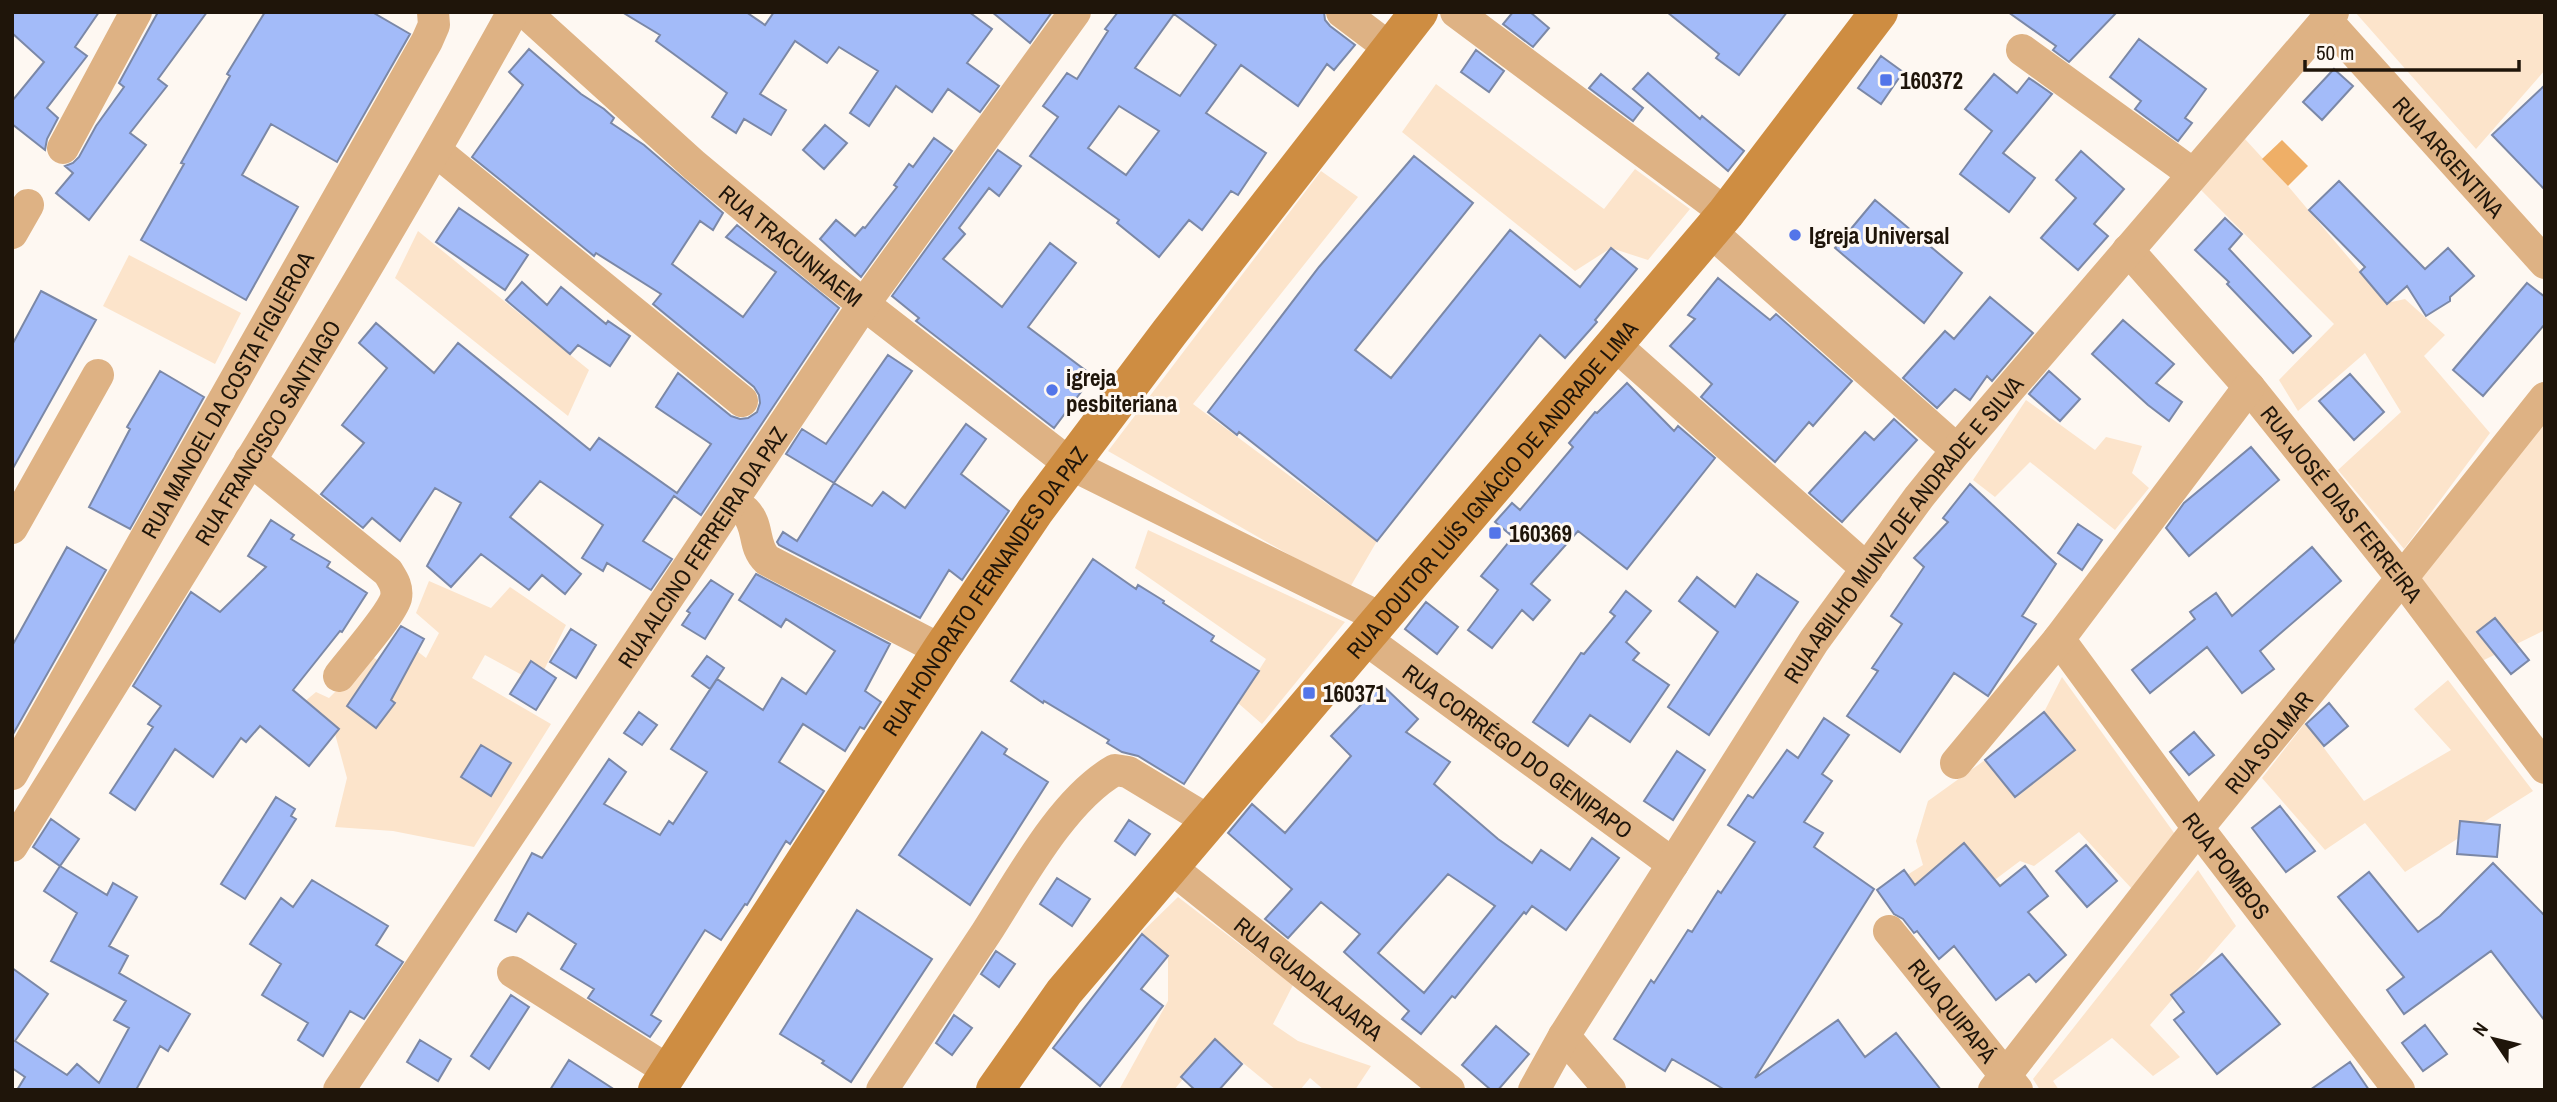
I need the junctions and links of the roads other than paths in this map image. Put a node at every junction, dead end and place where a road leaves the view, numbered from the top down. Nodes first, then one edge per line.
1 (136, 12) edge
2 (433, 12) edge
3 (513, 12) edge
4 (524, 12) edge
5 (1075, 12) edge
6 (1342, 12) edge
7 (1419, 12) edge
8 (1456, 12) edge
9 (1879, 12) edge
10 (2329, 16) edge
11 (1391, 49) junction
12 (2022, 50) dead end
13 (63, 148) dead end
14 (436, 151) junction
15 (2193, 174) junction
16 (28, 205) dead end
17 (1718, 222) junction
18 (12, 233) edge
19 (2128, 250) junction
20 (2545, 263) edge
21 (864, 304) junction
22 (1614, 344) junction
23 (98, 374) dead end
24 (2249, 387) junction
25 (2545, 397) edge
26 (742, 401) dead end
27 (1957, 450) junction
28 (250, 460) junction
29 (1070, 464) junction
30 (745, 511) dead end
31 (12, 528) edge
32 (1867, 569) junction
33 (2402, 578) junction
34 (1373, 628) junction
35 (2059, 639) junction
36 (941, 650) junction
37 (339, 676) dead end
38 (1956, 763) dead end
39 (2545, 768) edge
40 (12, 774) edge
41 (1209, 821) junction
42 (2198, 828) junction
43 (12, 846) edge
44 (1673, 864) junction
45 (1170, 867) junction
46 (1889, 931) dead end
47 (513, 972) dead end
48 (1564, 1036) junction
49 (663, 1080) edge
50 (2005, 1085) edge
51 (339, 1090) edge
52 (882, 1090) edge
53 (995, 1090) edge
54 (1449, 1090) edge
55 (1534, 1090) edge
56 (1610, 1090) edge
57 (2399, 1090) edge

1 - 13 street
2 - 40 street, RUA MANOEL DA COSTA FIGUEROA
3 - 14 street, RUA FRANCISCO SANTIAGO
4 - 21 street, RUA TRACUNHAEM
5 - 21 street, RUA ALCINO FERREIRA DA PAZ
6 - 11 street
7 - 11 main road, RUA HONORATO FERNANDES DA PAZ
8 - 17 street
9 - 17 main road, RUA DOUTOR LUÍS IGNÁCIO DE ANDRADE LIMA
10 - 15 street, RUA ABILHO MUNIZ DE ANDRADE E SILVA
10 - 20 street, RUA ARGENTINA
11 - 29 main road, RUA HONORATO FERNANDES DA PAZ
12 - 15 street
14 - 26 street
14 - 28 street, RUA FRANCISCO SANTIAGO
15 - 19 street, RUA ABILHO MUNIZ DE ANDRADE E SILVA
16 - 18 street
17 - 22 main road, RUA DOUTOR LUÍS IGNÁCIO DE ANDRADE LIMA
17 - 27 street
19 - 24 street, RUA JOSÉ DIAS FERREIRA
19 - 27 street, RUA ABILHO MUNIZ DE ANDRADE E SILVA
21 - 29 street, RUA TRACUNHAEM
21 - 51 street, RUA ALCINO FERREIRA DA PAZ
22 - 32 street
22 - 34 main road, RUA DOUTOR LUÍS IGNÁCIO DE ANDRADE LIMA
23 - 31 street
24 - 33 street, RUA JOSÉ DIAS FERREIRA
24 - 35 street
25 - 33 street, RUA SOLMAR
27 - 32 street, RUA ABILHO MUNIZ DE ANDRADE E SILVA
28 - 37 street
28 - 43 street, RUA FRANCISCO SANTIAGO
29 - 34 street, RUA CORRÉGO DO GENIPAPO
29 - 36 main road, RUA HONORATO FERNANDES DA PAZ
30 - 36 street
32 - 44 street, RUA ABILHO MUNIZ DE ANDRADE E SILVA
33 - 39 street, RUA JOSÉ DIAS FERREIRA
33 - 42 street, RUA SOLMAR
34 - 41 main road, RUA DOUTOR LUÍS IGNÁCIO DE ANDRADE LIMA
34 - 44 street, RUA CORRÉGO DO GENIPAPO
35 - 38 street
35 - 42 street, RUA POMBOS
36 - 49 main road, RUA HONORATO FERNANDES DA PAZ
41 - 45 main road, RUA DOUTOR LUÍS IGNÁCIO DE ANDRADE LIMA
41 - 52 street
42 - 50 street, RUA SOLMAR
42 - 57 street, RUA POMBOS
44 - 48 street, RUA ABILHO MUNIZ DE ANDRADE E SILVA
45 - 53 main road, RUA DOUTOR LUÍS IGNÁCIO DE ANDRADE LIMA
45 - 54 street, RUA GUADALAJARA
46 - 50 street, RUA QUIPAPÁ
47 - 49 street
48 - 55 street, RUA ABILHO MUNIZ DE ANDRADE E SILVA
48 - 56 street

